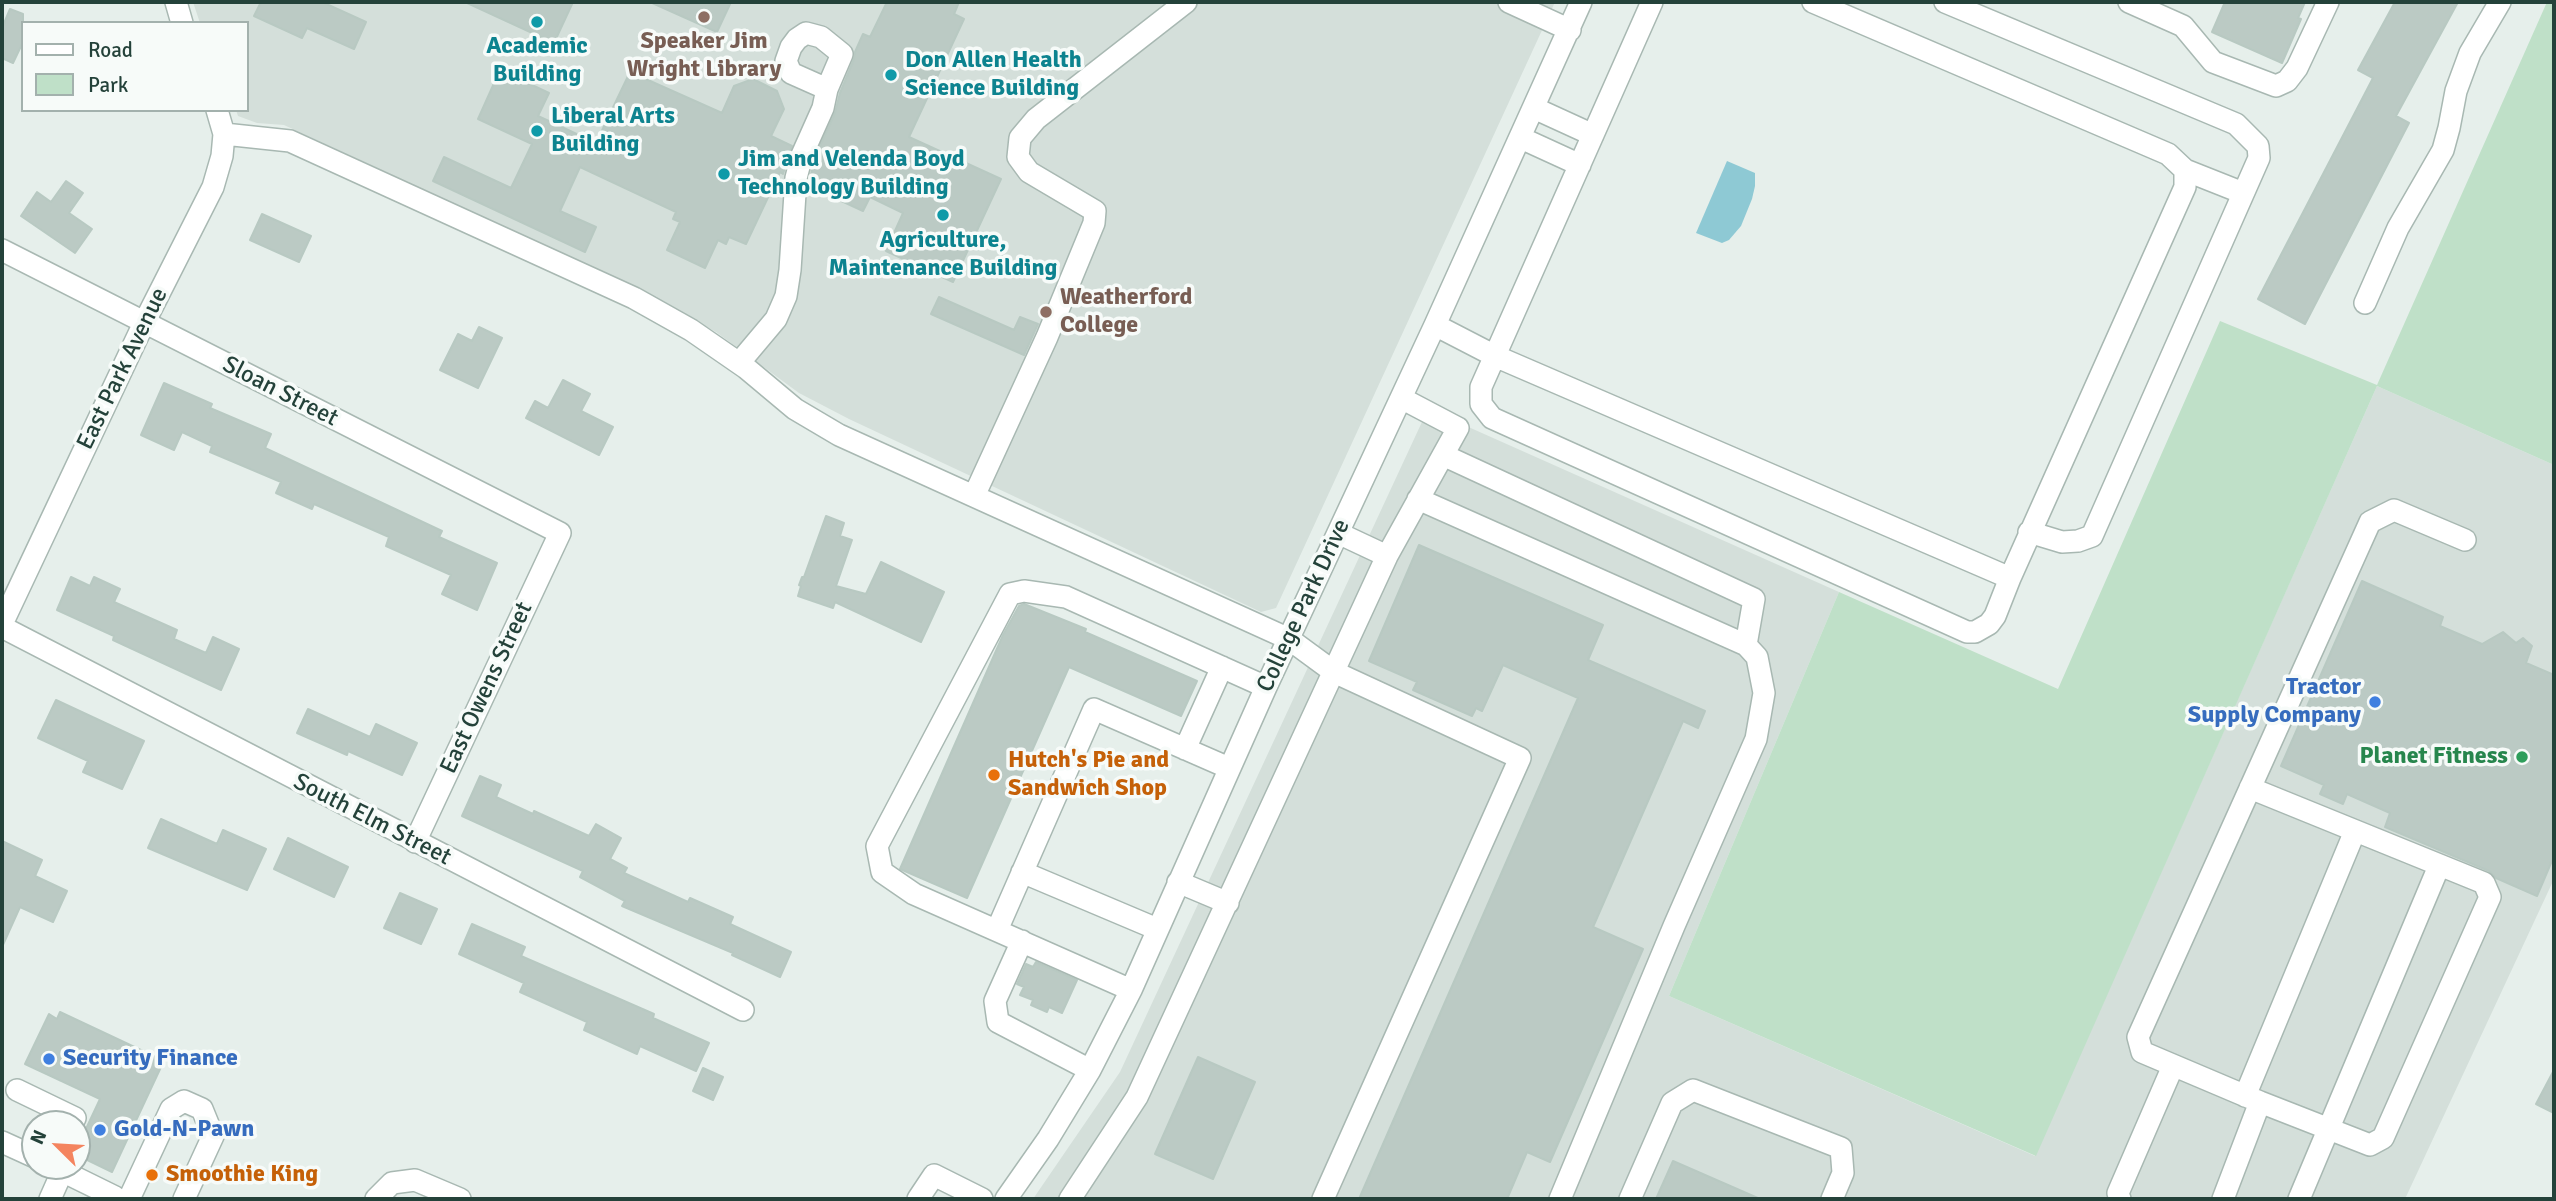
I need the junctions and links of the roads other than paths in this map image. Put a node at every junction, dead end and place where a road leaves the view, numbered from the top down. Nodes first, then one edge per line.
1 (176, 2) edge
2 (1186, 2) edge
3 (1509, 2) edge
4 (1581, 2) edge
5 (1652, 2) edge
6 (1813, 2) edge
7 (1945, 2) edge
8 (2129, 2) edge
9 (2328, 2) edge
10 (2500, 2) edge
11 (181, 21) edge
12 (1570, 30) junction
13 (827, 89) dead end
14 (1534, 108) junction
15 (218, 112) edge
16 (224, 134) junction
17 (1593, 135) junction
18 (1521, 138) junction
19 (1580, 165) junction
20 (2185, 170) junction
21 (2243, 193) junction
22 (2, 250) edge
23 (2365, 303) dead end
24 (144, 323) junction
25 (1435, 325) junction
26 (1496, 356) junction
27 (739, 363) junction
28 (1401, 398) junction
29 (1443, 455) junction
30 (974, 496) junction
31 (1419, 499) junction
32 (2029, 532) junction
33 (560, 533) joint
34 (1338, 533) junction
35 (2465, 540) dead end
36 (1387, 556) junction
37 (2010, 578) junction
38 (2, 626) edge
39 (1289, 639) junction
40 (1746, 645) junction
41 (1222, 667) junction
42 (1334, 672) junction
43 (1266, 687) junction
44 (1185, 749) junction
45 (1229, 768) junction
46 (2250, 788) junction
47 (2355, 831) junction
48 (415, 842) junction
49 (2439, 866) junction
50 (1022, 872) junction
51 (1178, 882) junction
52 (1227, 903) junction
53 (1157, 929) junction
54 (997, 930) junction
55 (1022, 941) junction
56 (1130, 990) junction
57 (743, 1010) dead end
58 (2173, 1066) junction
59 (1090, 1070) junction
60 (16, 1090) dead end
61 (2252, 1099) junction
62 (58, 1110) edge
63 (2329, 1130) junction
64 (2, 1142) edge
65 (21, 1151) edge
66 (51, 1180) edge
67 (82, 1180) edge
68 (122, 1198) edge
69 (50, 1199) edge
70 (184, 1199) edge
71 (376, 1199) edge
72 (460, 1199) edge
73 (918, 1199) edge
74 (982, 1199) edge
75 (1006, 1199) edge
76 (1070, 1199) edge
77 (1323, 1199) edge
78 (1560, 1199) edge
79 (1630, 1199) edge
80 (1832, 1199) edge
81 (2120, 1199) edge
82 (2223, 1199) edge
83 (2299, 1199) edge

1 - 11 street
2 - 30 street
3 - 12 street
4 - 12 street, College Park Drive
5 - 17 street
6 - 20 street
7 - 21 street
8 - 9 street
10 - 23 street
12 - 14 street, College Park Drive
13 - 27 street
14 - 17 street
14 - 18 street, College Park Drive
15 - 16 street, East Park Avenue
16 - 24 street, East Park Avenue
16 - 27 street
17 - 19 street
18 - 19 street
18 - 25 street, College Park Drive
19 - 26 street
20 - 21 street
20 - 32 street
21 - 32 street
22 - 24 street, Sloan Street
24 - 33 street, Sloan Street
24 - 38 street, East Park Avenue
25 - 26 street
25 - 28 street, College Park Drive
26 - 37 street
26 - 37 street
27 - 30 street
28 - 29 street
28 - 34 street, College Park Drive
29 - 31 street
29 - 40 street
30 - 39 street
31 - 36 street
31 - 40 street
32 - 37 street
33 - 48 street, East Owens Street
34 - 36 street
34 - 39 street, College Park Drive
35 - 46 street
36 - 42 street
38 - 48 street, South Elm Street
39 - 42 street
39 - 43 street, College Park Drive
40 - 78 street
41 - 43 street
41 - 44 street
41 - 54 street
42 - 52 street
42 - 77 street
43 - 45 street, College Park Drive
44 - 45 street
44 - 50 street
45 - 51 street, College Park Drive
46 - 47 street
46 - 58 street
47 - 49 street
47 - 61 street
48 - 57 street, South Elm Street
49 - 63 street
49 - 63 street
50 - 53 street
50 - 54 street
51 - 52 street
51 - 53 street, College Park Drive
52 - 76 street
53 - 56 street, College Park Drive
54 - 55 street
55 - 56 street
55 - 59 street
56 - 59 street, College Park Drive
58 - 61 street
58 - 81 street
59 - 75 street, College Park Drive
60 - 62 street
61 - 63 street
61 - 82 street
63 - 83 street
64 - 65 street
66 - 69 street
67 - 68 street
68 - 70 street
71 - 72 street
73 - 74 street
79 - 80 street

